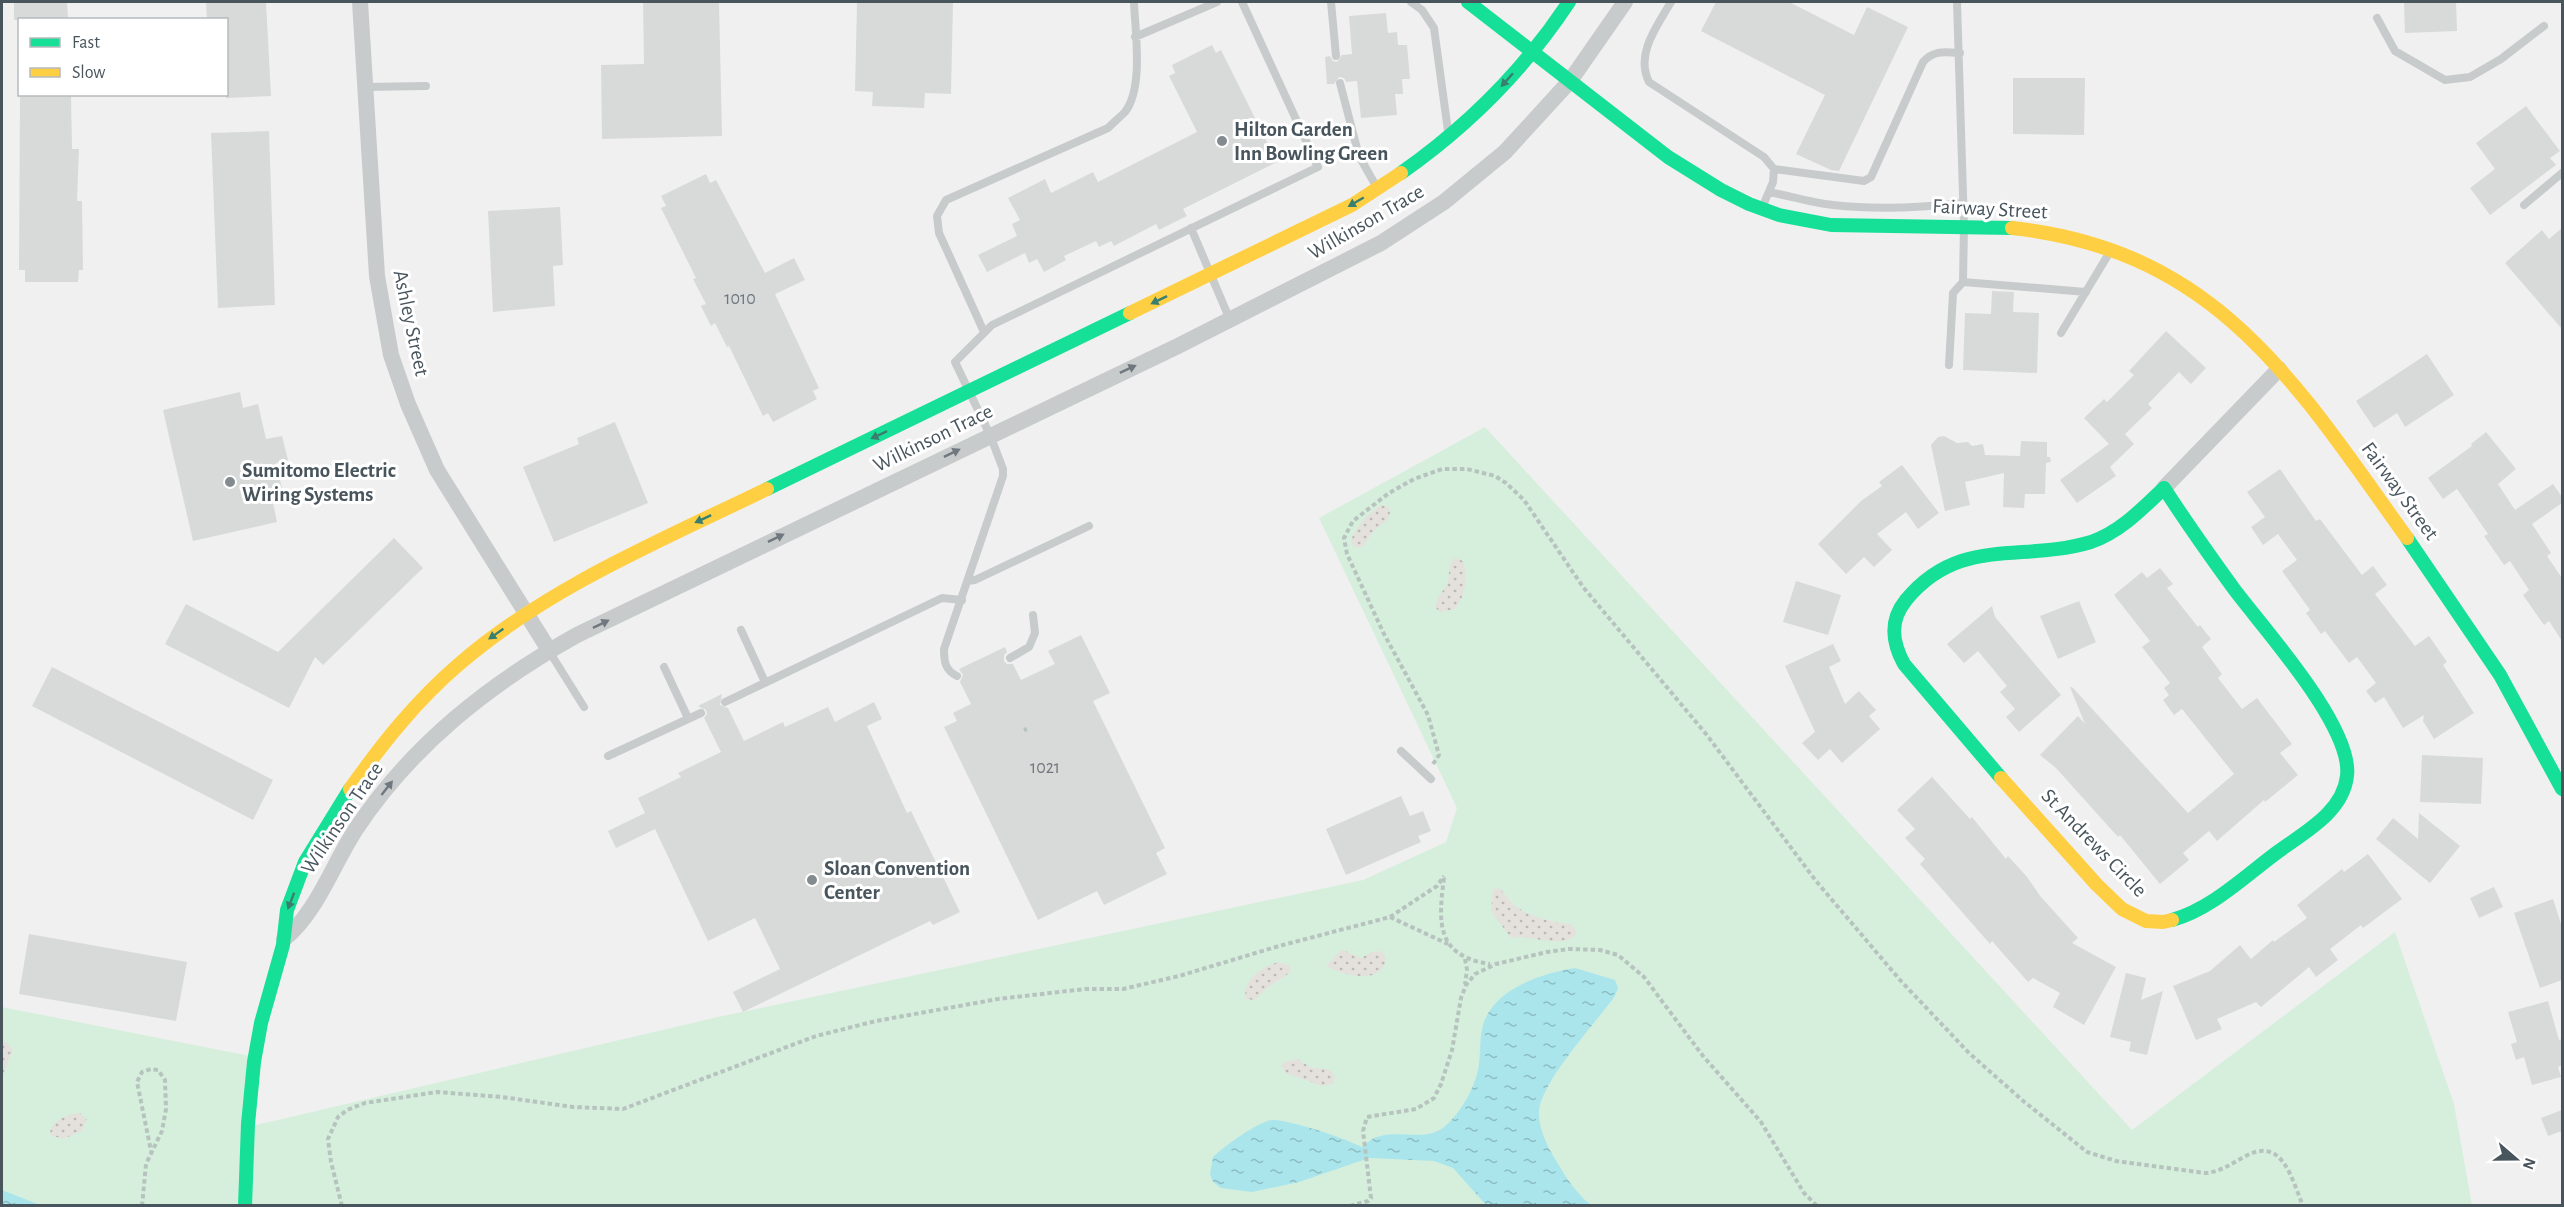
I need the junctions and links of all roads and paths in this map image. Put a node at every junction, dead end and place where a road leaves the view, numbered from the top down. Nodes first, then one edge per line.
1 (360, 2) edge
2 (1134, 2) edge
3 (1216, 2) edge
4 (1242, 2) edge
5 (1331, 2) edge
6 (1411, 2) edge
7 (1468, 2) edge
8 (1569, 2) edge
9 (1625, 2) edge
10 (1671, 2) edge
11 (1957, 2) edge
12 (2377, 18) dead end
13 (2544, 26) dead end
14 (1135, 37) junction
15 (1532, 52) junction
16 (1960, 54) junction
17 (1336, 56) dead end
18 (1570, 81) junction
19 (1340, 83) dead end
20 (426, 86) dead end
21 (365, 87) junction
22 (1448, 137) junction
23 (1774, 170) junction
24 (2562, 173) edge
25 (1378, 189) junction
26 (1769, 192) junction
27 (1963, 203) junction
28 (2524, 205) dead end
29 (1761, 210) junction
30 (1964, 226) junction
31 (1191, 228) junction
32 (2111, 249) junction
33 (1211, 275) junction
34 (1963, 282) junction
35 (2086, 292) junction
36 (1230, 320) junction
37 (984, 332) junction
38 (2061, 333) dead end
39 (1949, 365) dead end
40 (2279, 369) junction
41 (969, 390) junction
42 (990, 435) junction
43 (2164, 488) junction
44 (1089, 526) dead end
45 (968, 581) junction
46 (962, 600) junction
47 (526, 612) junction
48 (1033, 615) dead end
49 (741, 630) dead end
50 (549, 650) junction
51 (1010, 658) dead end
52 (664, 668) dead end
53 (957, 676) dead end
54 (765, 682) junction
55 (725, 702) dead end
56 (584, 707) dead end
57 (701, 713) dead end
58 (688, 718) junction
59 (1401, 751) dead end
60 (608, 756) dead end
61 (1429, 777) joint
62 (2562, 789) edge
63 (1390, 917) junction
64 (284, 939) junction
65 (1448, 944) junction
66 (1464, 958) junction
67 (1493, 965) junction
68 (1465, 985) junction
69 (151, 1150) junction
70 (142, 1206) edge
71 (245, 1206) edge
72 (342, 1206) edge
73 (1350, 1206) edge
74 (1817, 1206) edge
75 (2303, 1206) edge

1 - 21 street, Ashley Street
2 - 14 lane
3 - 14 lane
4 - 31 lane
5 - 17 lane
6 - 22 lane
7 - 15 street, Fairway Street
8 - 15 street, Wilkinson Trace
9 - 18 street, Wilkinson Trace
10 - 23 lane
11 - 16 lane
12 - 13 lane
14 - 37 lane
15 - 18 street, Fairway Street
15 -> 22 street, Wilkinson Trace
16 - 23 lane
16 - 27 lane
18 - 29 street, Fairway Street
18 - 36 street, Wilkinson Trace
19 - 25 lane
20 - 21 lane
21 - 47 street, Ashley Street
22 - 25 street, Wilkinson Trace
23 - 26 lane
24 - 28 lane
25 -> 33 street, Wilkinson Trace
26 - 27 lane
26 - 29 lane
27 - 30 lane
29 - 30 street, Fairway Street
30 - 32 street, Fairway Street
30 - 34 lane
31 - 33 lane
31 - 37 lane
32 - 35 lane
32 - 40 street, Fairway Street
33 - 36 lane
33 -> 41 street, Wilkinson Trace
34 - 35 lane
34 - 39 lane
35 - 38 lane
42 -> 36 street, Wilkinson Trace
37 - 41 lane
40 - 43 street, St Andrews Circle
40 - 62 street, Fairway Street
41 - 42 lane
41 -> 47 street, Wilkinson Trace
42 - 45 lane
50 -> 42 street, Wilkinson Trace
43 - 43 street, St Andrews Circle
44 - 45 lane
45 - 46 lane
46 - 53 lane
46 - 54 lane
47 - 50 street, Ashley Street
47 -> 64 street, Wilkinson Trace
48 - 51 lane
49 - 54 lane
50 - 56 lane
64 -> 50 street, Wilkinson Trace
52 - 58 lane
54 - 55 lane
57 - 58 lane
58 - 60 lane
59 - 61 lane
61 - 75 path
63 - 65 path
63 - 65 path
63 - 72 path
64 - 71 street, Wilkinson Trace
65 - 66 path
66 - 67 path
66 - 68 path
67 - 68 path
67 - 74 path
68 - 73 path
69 - 69 path
69 - 70 path

